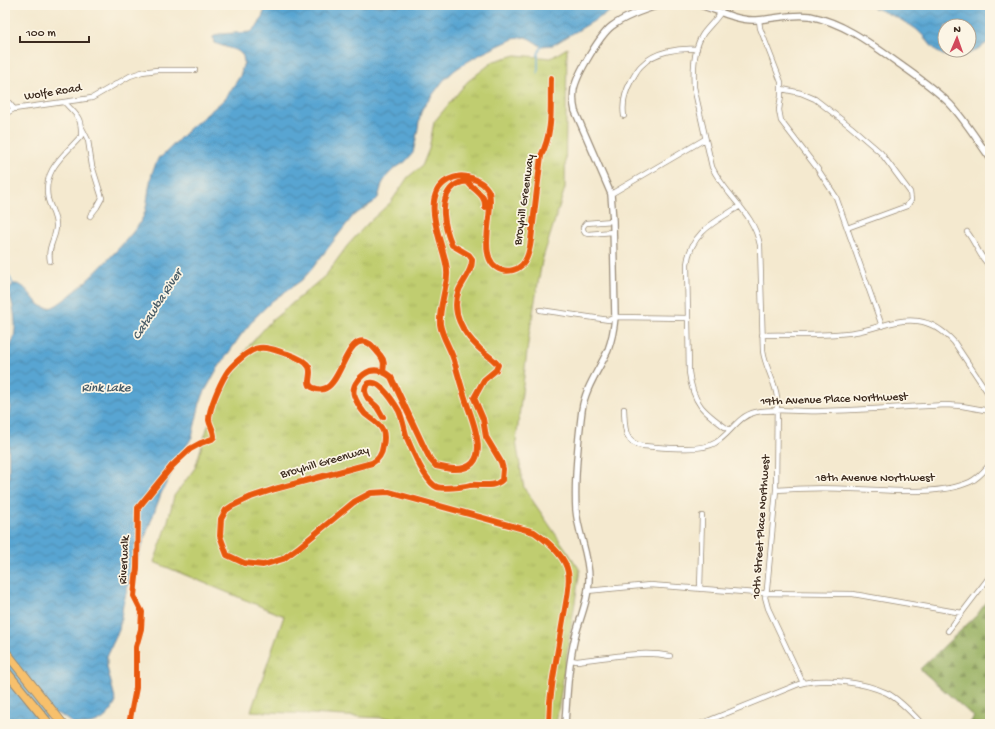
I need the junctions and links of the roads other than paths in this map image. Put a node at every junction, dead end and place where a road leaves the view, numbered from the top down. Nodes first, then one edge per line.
1 (660, 5) edge
2 (700, 5) edge
3 (721, 12) junction
4 (758, 20) junction
5 (697, 49) junction
6 (195, 70) dead end
7 (782, 89) junction
8 (5, 98) edge
9 (66, 102) junction
10 (14, 110) junction
11 (5, 114) edge
12 (624, 116) dead end
13 (81, 126) junction
14 (705, 139) junction
15 (990, 158) edge
16 (611, 194) junction
17 (740, 206) junction
18 (90, 216) dead end
19 (613, 221) junction
20 (847, 228) junction
21 (613, 232) junction
22 (967, 232) dead end
23 (50, 261) dead end
24 (990, 266) edge
25 (540, 310) dead end
26 (615, 317) junction
27 (688, 318) junction
28 (882, 326) junction
29 (762, 335) junction
30 (990, 396) edge
31 (624, 409) dead end
32 (777, 410) junction
33 (990, 411) edge
34 (729, 430) junction
35 (990, 464) edge
36 (776, 490) junction
37 (702, 516) dead end
38 (990, 576) edge
39 (700, 589) junction
40 (587, 591) junction
41 (766, 593) junction
42 (962, 613) junction
43 (948, 631) dead end
44 (5, 652) edge
45 (670, 656) dead end
46 (571, 660) junction
47 (5, 670) edge
48 (803, 683) junction
49 (49, 724) edge
50 (63, 724) edge
51 (565, 724) edge
52 (700, 724) edge
53 (922, 724) edge

1 - 16 street
2 - 3 street
3 - 4 street
3 - 5 street, 10th Street Place Northwest
4 - 7 street
4 - 15 street
5 - 12 street
5 - 14 street, 10th Street Place Northwest
6 - 9 street, Wolfe Road
7 - 20 street
7 - 20 street
8 - 10 street
9 - 10 street, Wolfe Road
9 - 13 street
10 - 11 street, Wolfe Road
13 - 18 street
13 - 23 street
14 - 16 street
14 - 17 street, 10th Street Place Northwest
16 - 19 street
17 - 27 street
17 - 29 street, 10th Street Place Northwest
19 - 21 street
19 - 21 street
20 - 28 street
21 - 26 street
22 - 24 street
25 - 26 street
26 - 27 street
26 - 40 street
27 - 34 street
28 - 29 street
28 - 30 street
29 - 32 street, 10th Street Place Northwest
31 - 34 street, 19th Avenue Place Northwest
32 - 33 street, 19th Avenue Place Northwest
32 - 34 street, 19th Avenue Place Northwest
32 - 36 street, 10th Street Place Northwest
35 - 36 street, 18th Avenue Northwest
36 - 41 street, 10th Street Place Northwest
37 - 39 street
38 - 42 street
39 - 40 street
39 - 41 street
40 - 46 street
41 - 42 street
41 - 48 street, 10th Street Place Northwest
42 - 43 street
44 - 50 highway
45 - 46 street
46 - 51 street
47 - 49 highway
48 - 52 street
48 - 53 street

